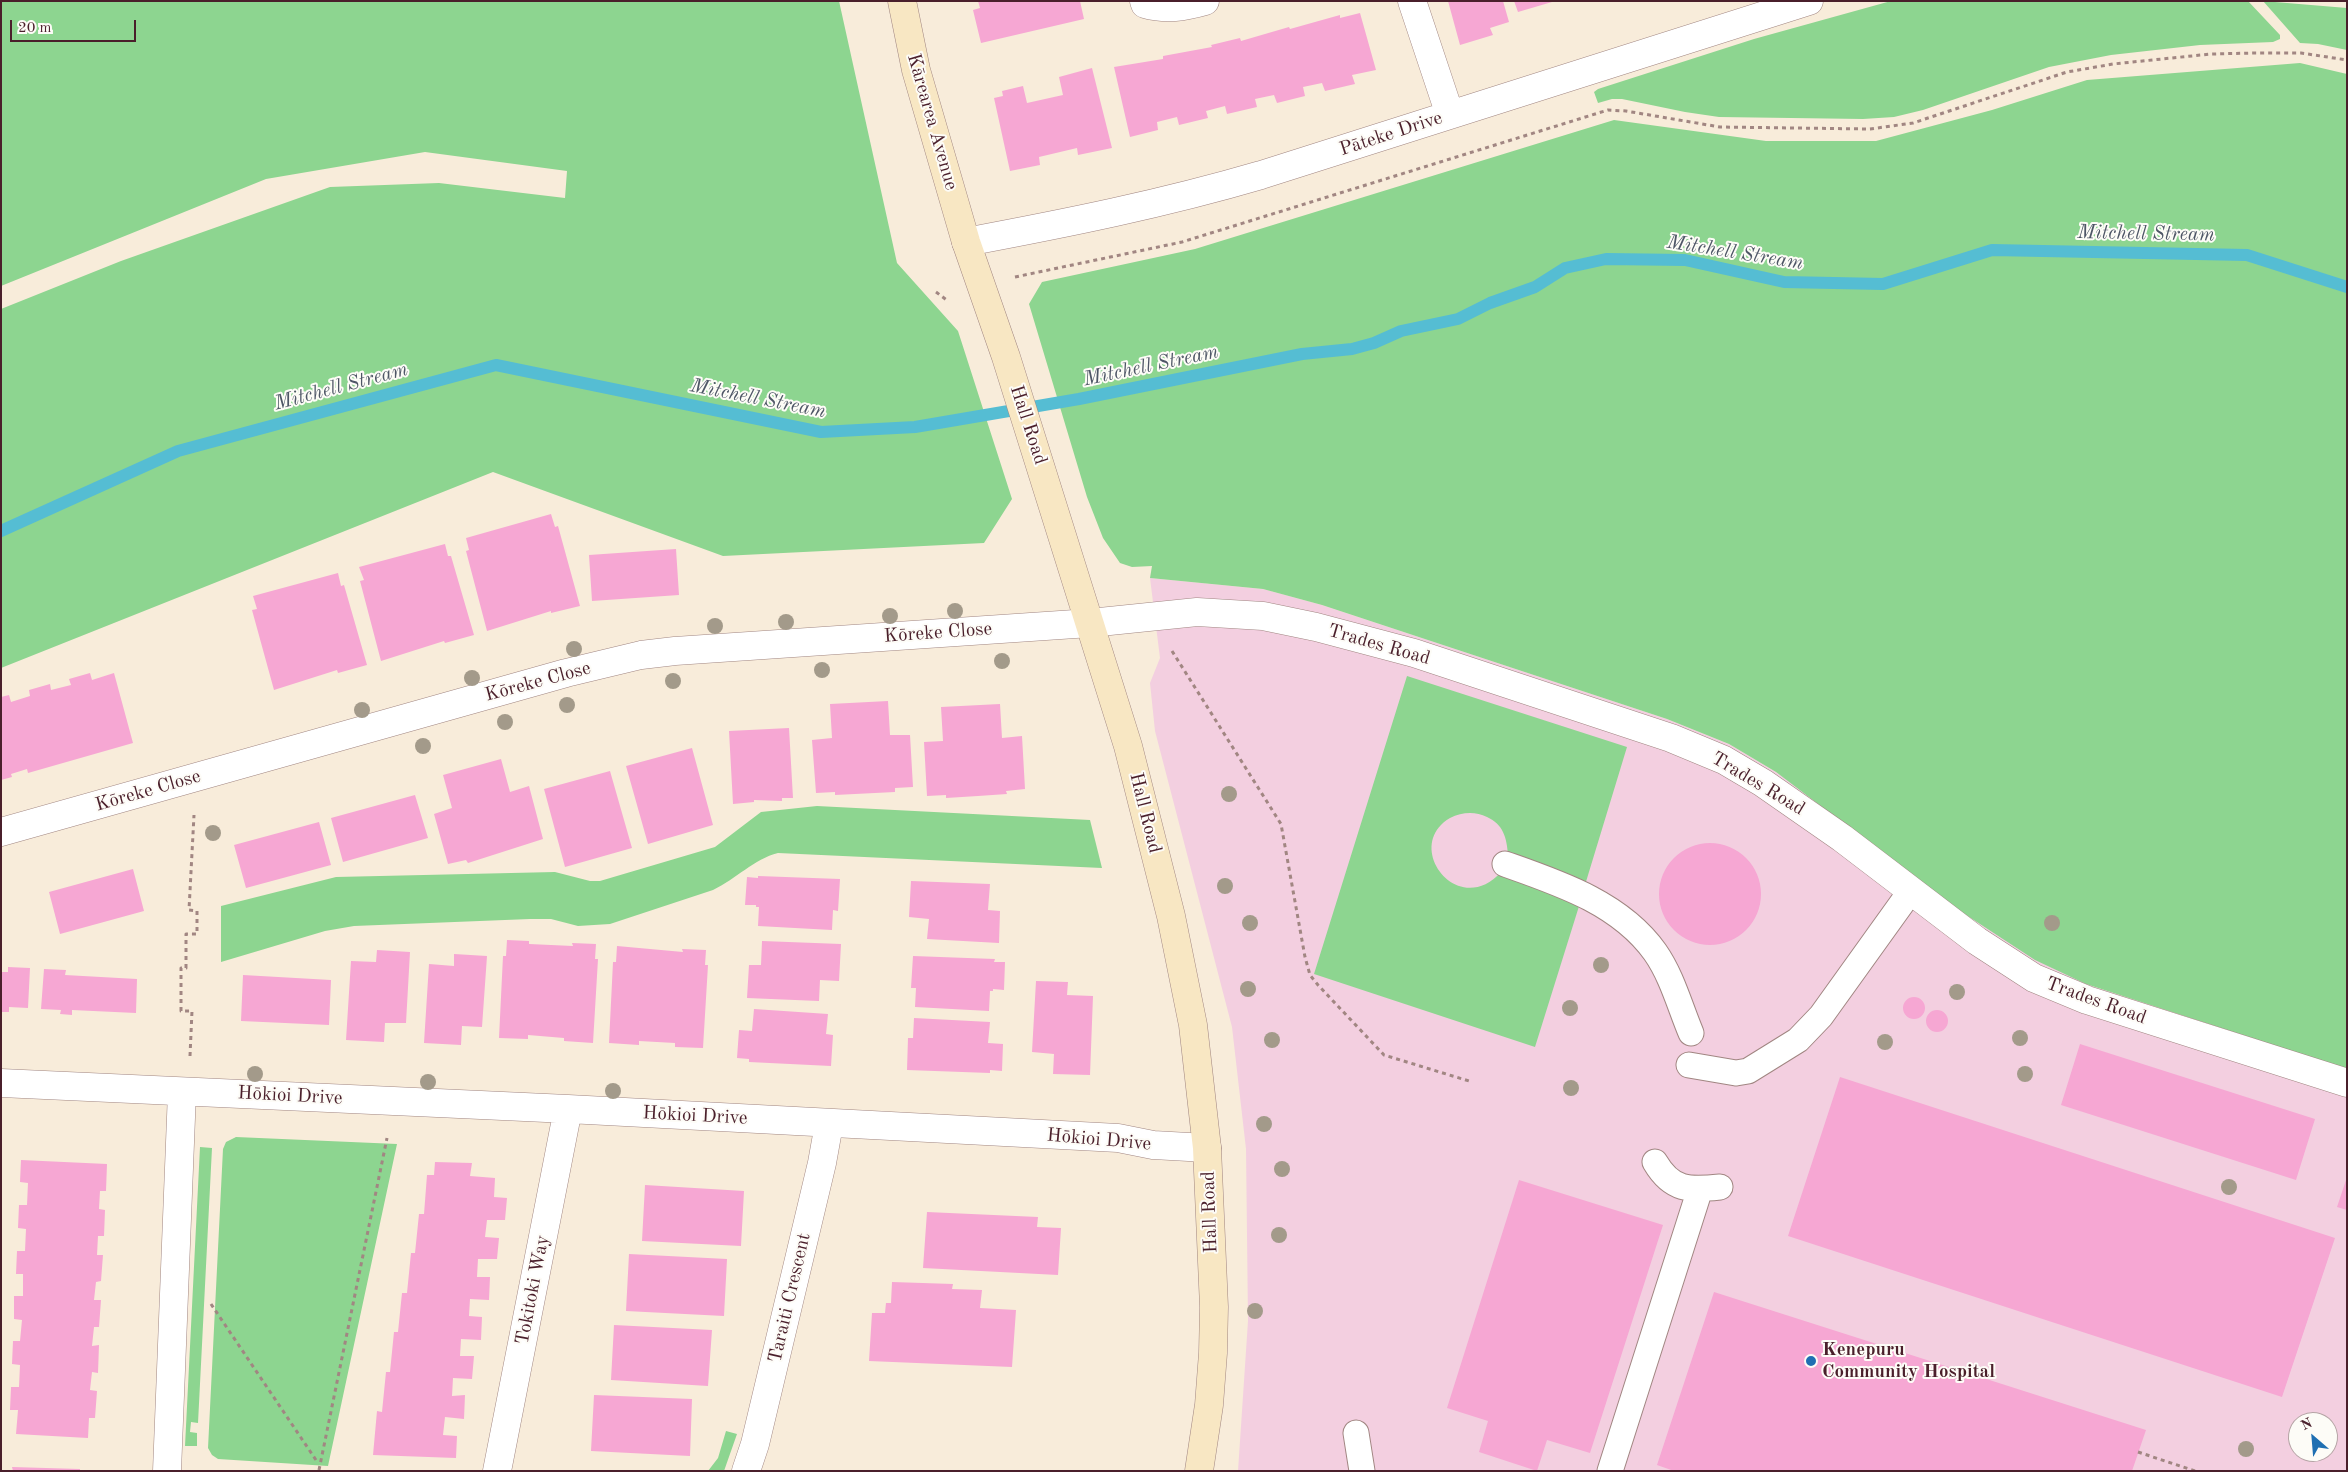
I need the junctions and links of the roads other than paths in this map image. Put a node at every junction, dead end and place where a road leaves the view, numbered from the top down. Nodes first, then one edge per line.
1 (902, 1) edge
2 (1144, 1) edge
3 (1205, 1) edge
4 (1412, 1) edge
5 (1809, 1) edge
6 (1450, 115) junction
7 (966, 242) junction
8 (1090, 623) junction
9 (1, 832) edge
10 (1505, 864) dead end
11 (1910, 892) junction
12 (1691, 1033) dead end
13 (1689, 1065) dead end
14 (1, 1083) edge
15 (2347, 1083) edge
16 (182, 1092) junction
17 (568, 1109) junction
18 (829, 1124) junction
19 (1207, 1148) junction
20 (1655, 1162) dead end
21 (1356, 1433) dead end
22 (166, 1471) edge
23 (497, 1471) edge
24 (746, 1471) edge
25 (1198, 1471) edge
26 (1362, 1471) edge
27 (1610, 1471) edge

1 - 7 street, Kārearea Avenue
2 - 3 street
4 - 6 street
5 - 6 street, Pāteke Drive
6 - 7 street, Pāteke Drive
7 - 8 street, Hall Road
8 - 9 street, Kōreke Close
8 - 11 street, Trades Road
8 - 19 street, Hall Road
10 - 12 lane
11 - 13 lane
11 - 15 street, Trades Road
14 - 16 street, Hōkioi Drive
16 - 17 street, Hōkioi Drive
16 - 22 street
17 - 18 street, Hōkioi Drive
17 - 23 street, Tokitoki Way
18 - 19 street, Hōkioi Drive
18 - 24 street, Taraiti Crescent
19 - 25 street, Hall Road
20 - 27 lane
21 - 26 lane

